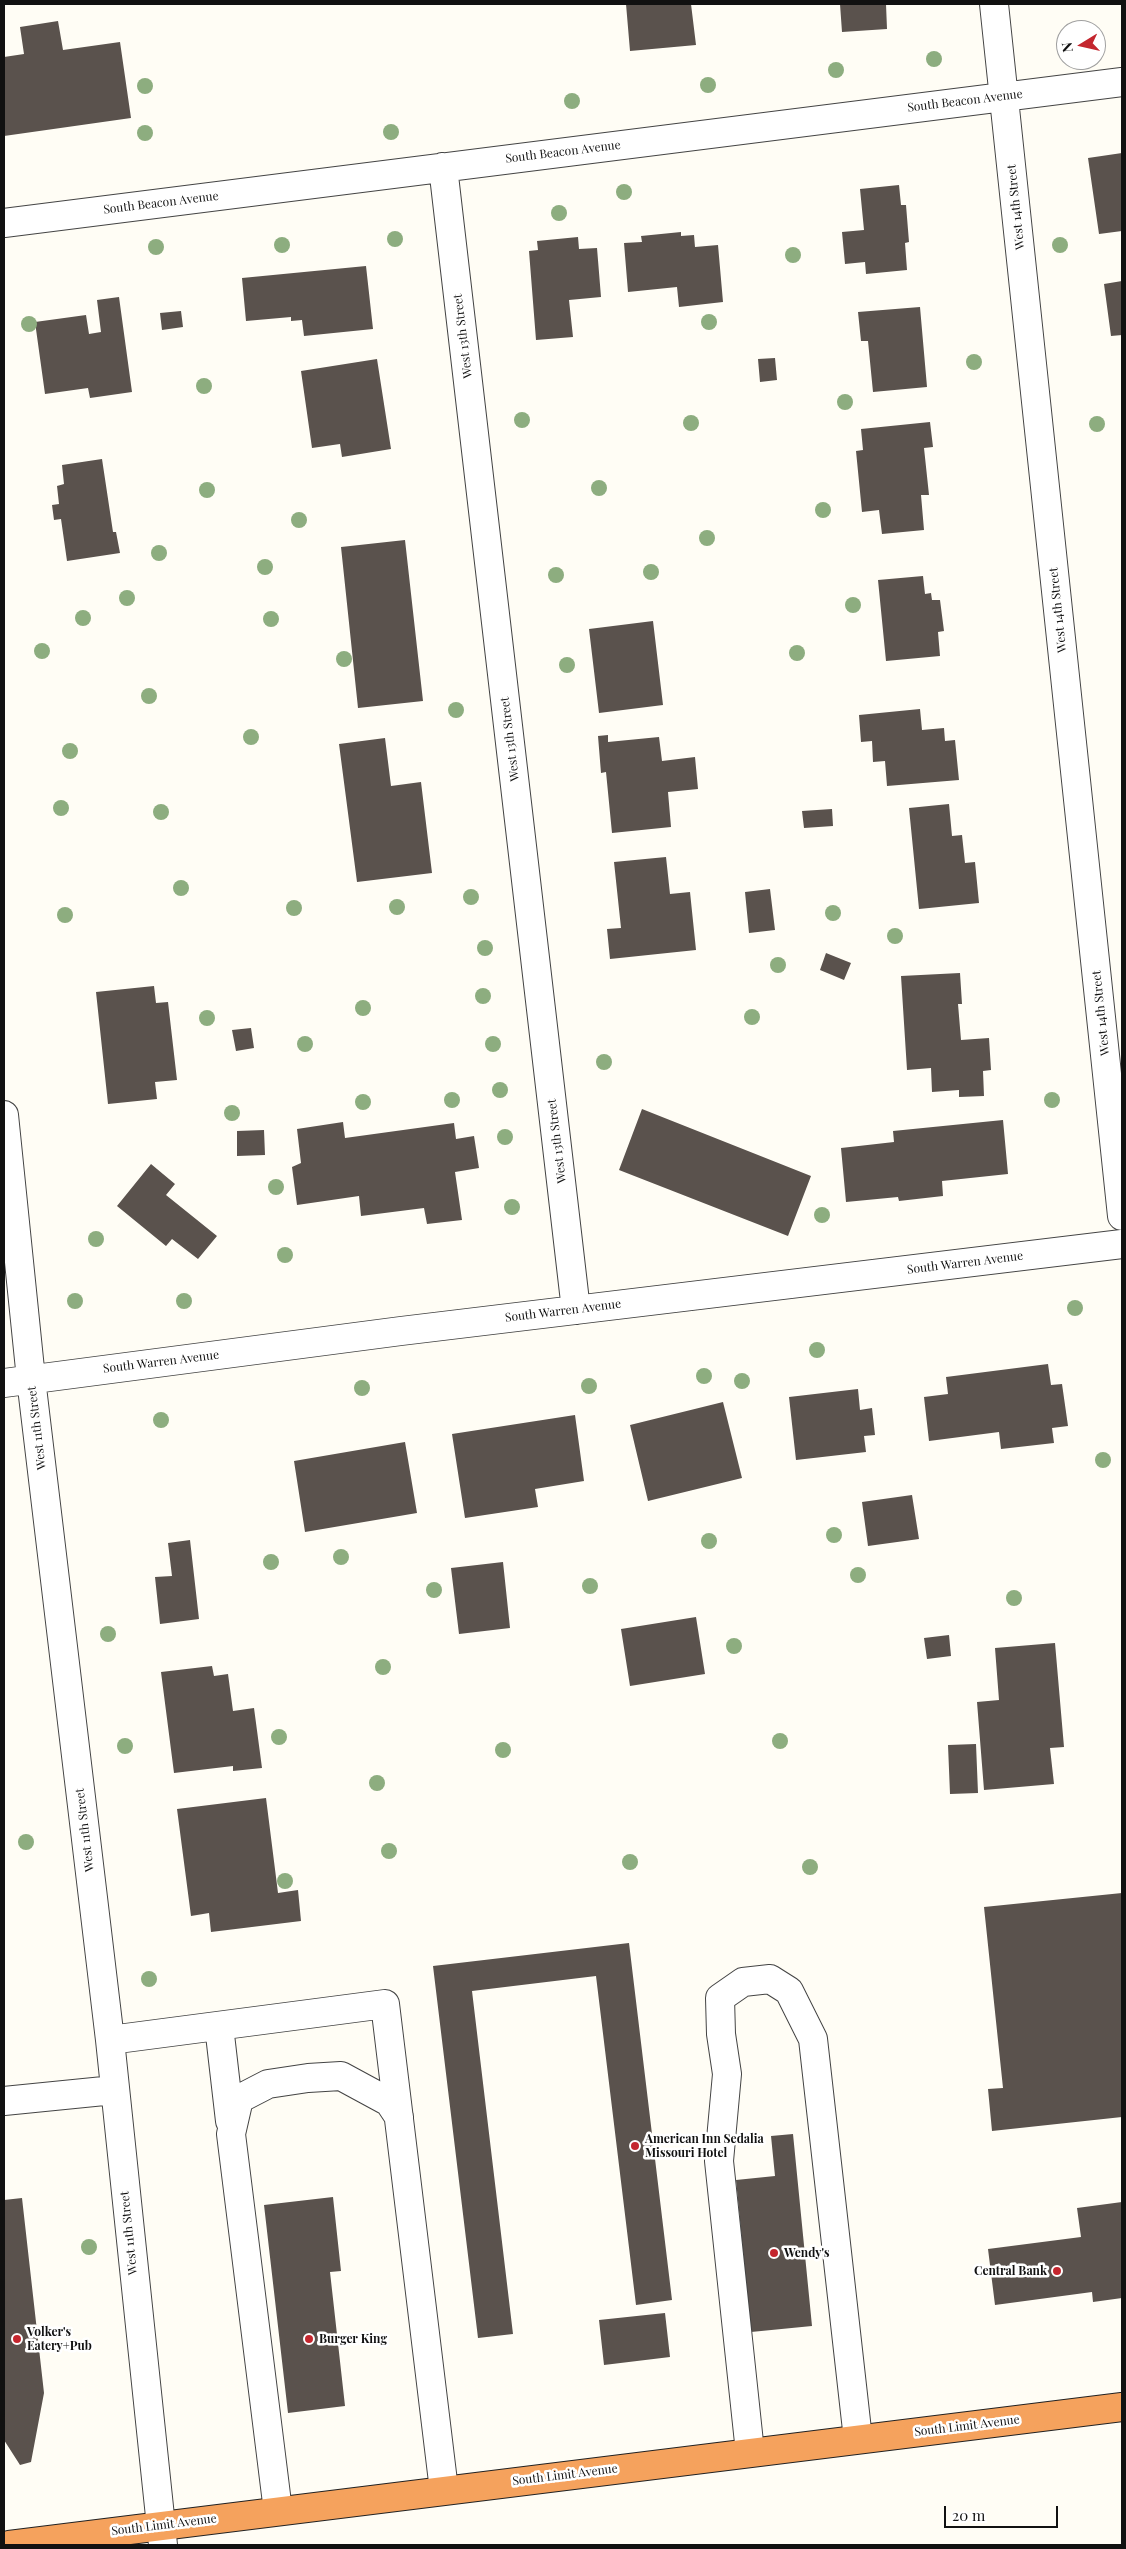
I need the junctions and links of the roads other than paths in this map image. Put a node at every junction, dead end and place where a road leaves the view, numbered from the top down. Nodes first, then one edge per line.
1 (994, 4) edge
2 (1122, 82) edge
3 (1004, 96) junction
4 (443, 167) junction
5 (4, 223) edge
6 (4, 1115) edge
7 (1122, 1216) edge
8 (1122, 1244) edge
9 (576, 1310) junction
10 (31, 1379) junction
11 (4, 1382) edge
12 (219, 2026) junction
13 (110, 2040) junction
14 (114, 2090) junction
15 (4, 2101) edge
16 (399, 2117) junction
17 (231, 2134) junction
18 (1122, 2407) edge
19 (858, 2439) junction
20 (750, 2452) junction
21 (444, 2490) junction
22 (278, 2511) junction
23 (162, 2535) edge
24 (9, 2545) edge

1 - 3 street, West 14th Street
2 - 3 street, South Beacon Avenue
3 - 4 street, South Beacon Avenue
3 - 7 street, West 14th Street
4 - 5 street, South Beacon Avenue
4 - 9 street, West 13th Street
6 - 10 street, West 11th Street
8 - 9 street, South Warren Avenue
9 - 10 street, South Warren Avenue
10 - 11 street, South Warren Avenue
10 - 13 street, West 11th Street
12 - 13 street
12 - 16 street
12 - 17 street
13 - 14 street, West 11th Street
14 - 15 street
14 - 23 street, West 11th Street
16 - 17 street
16 - 21 street
17 - 22 street
18 - 19 highway, South Limit Avenue
19 - 20 highway, South Limit Avenue
19 - 20 street
20 - 21 highway, South Limit Avenue
21 - 22 highway, South Limit Avenue
22 - 23 highway, South Limit Avenue
23 - 24 highway, South Limit Avenue

